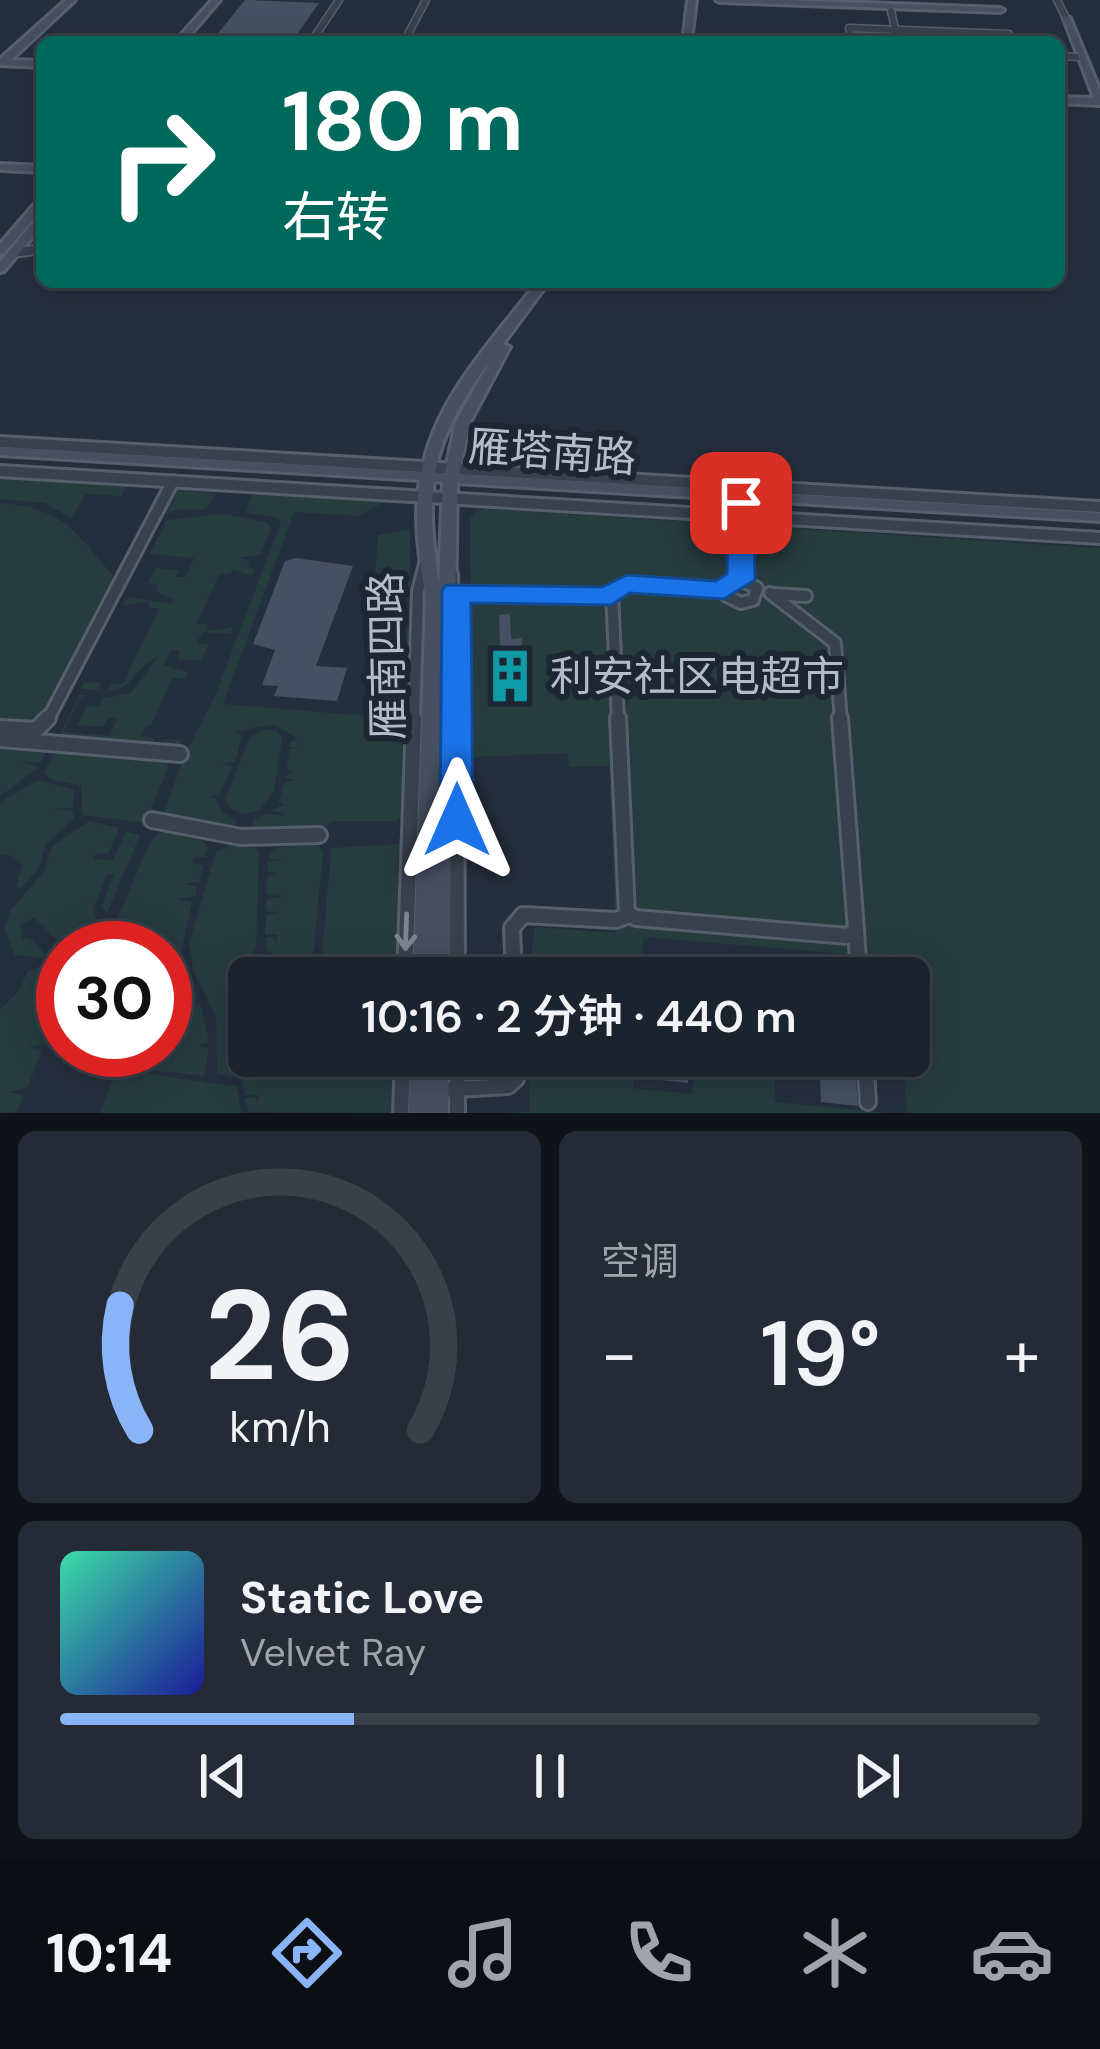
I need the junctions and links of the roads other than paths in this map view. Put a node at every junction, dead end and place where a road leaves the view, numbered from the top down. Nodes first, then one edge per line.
1 (67, 0) edge
2 (216, 0) edge
3 (226, 0) edge
4 (339, 0) edge
5 (426, 0) edge
6 (695, 0) edge
7 (720, 0) edge
8 (1057, 0) edge
9 (1000, 10) dead end
10 (891, 11) dead end
11 (1066, 18) joint
12 (896, 30) junction
13 (184, 36) edge
14 (195, 36) edge
15 (315, 36) edge
16 (407, 36) edge
17 (692, 36) edge
18 (850, 36) edge
19 (897, 36) edge
20 (1010, 36) edge
21 (1065, 56) edge
22 (1078, 57) junction
23 (2, 60) edge
24 (36, 62) edge
25 (1065, 101) edge
26 (1100, 102) edge
27 (0, 167) edge
28 (36, 170) edge
29 (36, 211) edge
30 (36, 228) edge
31 (7, 252) edge
32 (0, 269) edge
33 (542, 288) edge
34 (543, 288) edge
35 (0, 451) edge
36 (140, 464) junction
37 (0, 470) edge
38 (427, 480) junction
39 (173, 482) junction
40 (450, 482) junction
41 (1100, 507) edge
42 (741, 509) junction
43 (1100, 520) edge
44 (1100, 538) edge
45 (449, 563) junction
46 (425, 564) junction
47 (741, 580) junction
48 (724, 590) junction
49 (456, 591) junction
50 (764, 593) junction
51 (611, 596) junction
52 (806, 596) dead end
53 (0, 728) edge
54 (0, 739) edge
55 (180, 754) dead end
56 (152, 820) dead end
57 (319, 835) dead end
58 (629, 915) junction
59 (856, 930) junction
60 (406, 957) edge
61 (424, 957) edge
62 (440, 957) edge
63 (457, 957) edge
64 (513, 957) edge
65 (858, 957) edge
66 (402, 1077) edge
67 (421, 1077) edge
68 (513, 1077) edge
69 (866, 1077) edge
70 (444, 1097) edge
71 (868, 1102) dead end
72 (401, 1113) edge
73 (420, 1113) edge
74 (457, 1113) edge

1 - 23 main road
2 - 13 main road
3 - 14 main road
4 - 15 street
5 - 16 street
6 - 17 main road
7 - 9 main road
8 - 11 street
10 - 12 street
11 - 22 main road
12 - 18 street
12 - 19 street
12 - 20 street
21 - 22 street
22 - 26 main road
23 - 24 main road
25 - 26 main road
27 - 28 main road
29 - 31 main road
30 - 31 main road
31 - 32 main road
33 - 38 main road, 雁南四路
34 - 40 main road, 雁南四路
35 - 36 main road, 雁塔南路
36 - 37 street
36 - 38 main road, 雁塔南路
36 - 39 street
38 - 39 street
38 - 40 main road, 雁塔南路
38 - 46 main road, 雁南四路
39 - 53 street
40 - 41 street
40 - 42 main road, 雁塔南路
40 - 43 main road, 雁塔南路
40 - 45 main road, 雁南四路
42 - 43 main road, 雁塔南路
42 - 44 street
42 - 47 street
45 - 49 street
45 - 62 main road, 雁南四路
46 -> 60 street
46 - 61 main road, 雁南四路
47 - 48 street
47 - 50 street
48 - 50 street
48 - 51 street
49 - 51 street
49 - 63 street
50 - 52 street
50 - 59 street
51 - 58 street
54 - 55 street
56 - 57 street
58 - 59 street
58 - 64 street
59 - 65 street
66 - 72 street
67 - 73 main road
68 - 70 street
69 - 71 street
70 - 74 street

